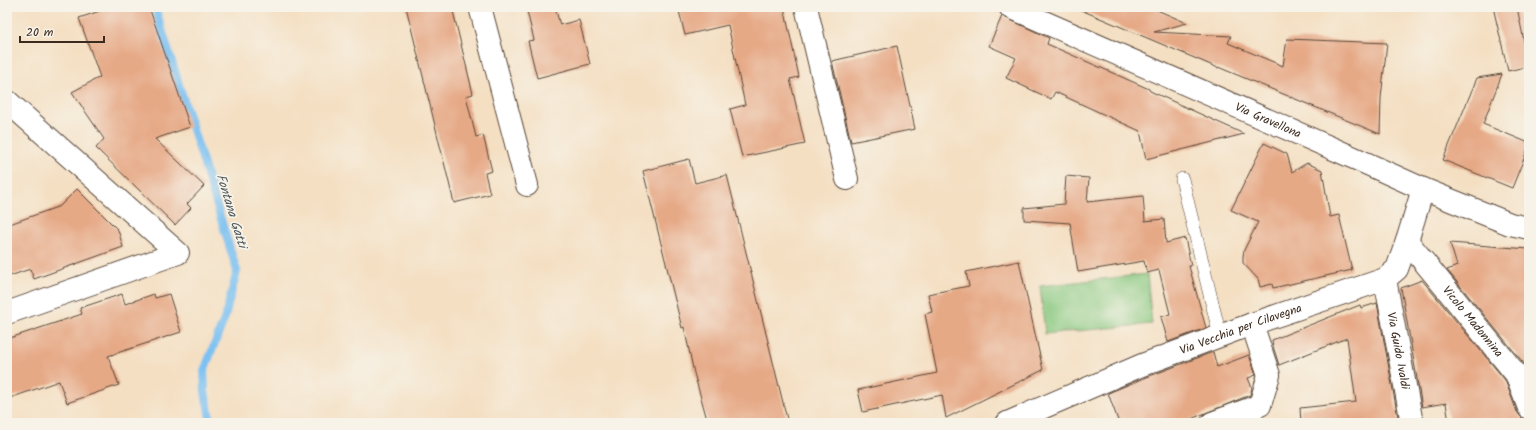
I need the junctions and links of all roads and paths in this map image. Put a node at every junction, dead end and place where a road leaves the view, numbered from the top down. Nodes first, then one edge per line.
1 (480, 7) edge
2 (806, 7) edge
3 (1010, 7) edge
4 (7, 101) edge
5 (1182, 178) dead end
6 (847, 179) dead end
7 (527, 185) dead end
8 (1423, 189) junction
9 (1529, 228) edge
10 (1407, 241) junction
11 (1385, 278) junction
12 (7, 313) edge
13 (1252, 324) junction
14 (1220, 336) junction
15 (1529, 408) edge
16 (1007, 423) edge
17 (1212, 423) edge
18 (1412, 423) edge

1 - 7 street
2 - 6 street
3 - 8 street, Via Gravellona
4 - 12 street
5 - 14 lane
8 - 9 street, Via Gravellona
8 - 10 street, Via Vecchia per Cilavegna
10 - 11 street, Via Vecchia per Cilavegna
10 - 15 street, Vicolo Madonnina
11 - 13 street, Via Vecchia per Cilavegna
11 - 18 street, Via Guido Ivaldi
13 - 14 street, Via Vecchia per Cilavegna
13 - 17 street
14 - 16 street, Via Vecchia per Cilavegna

